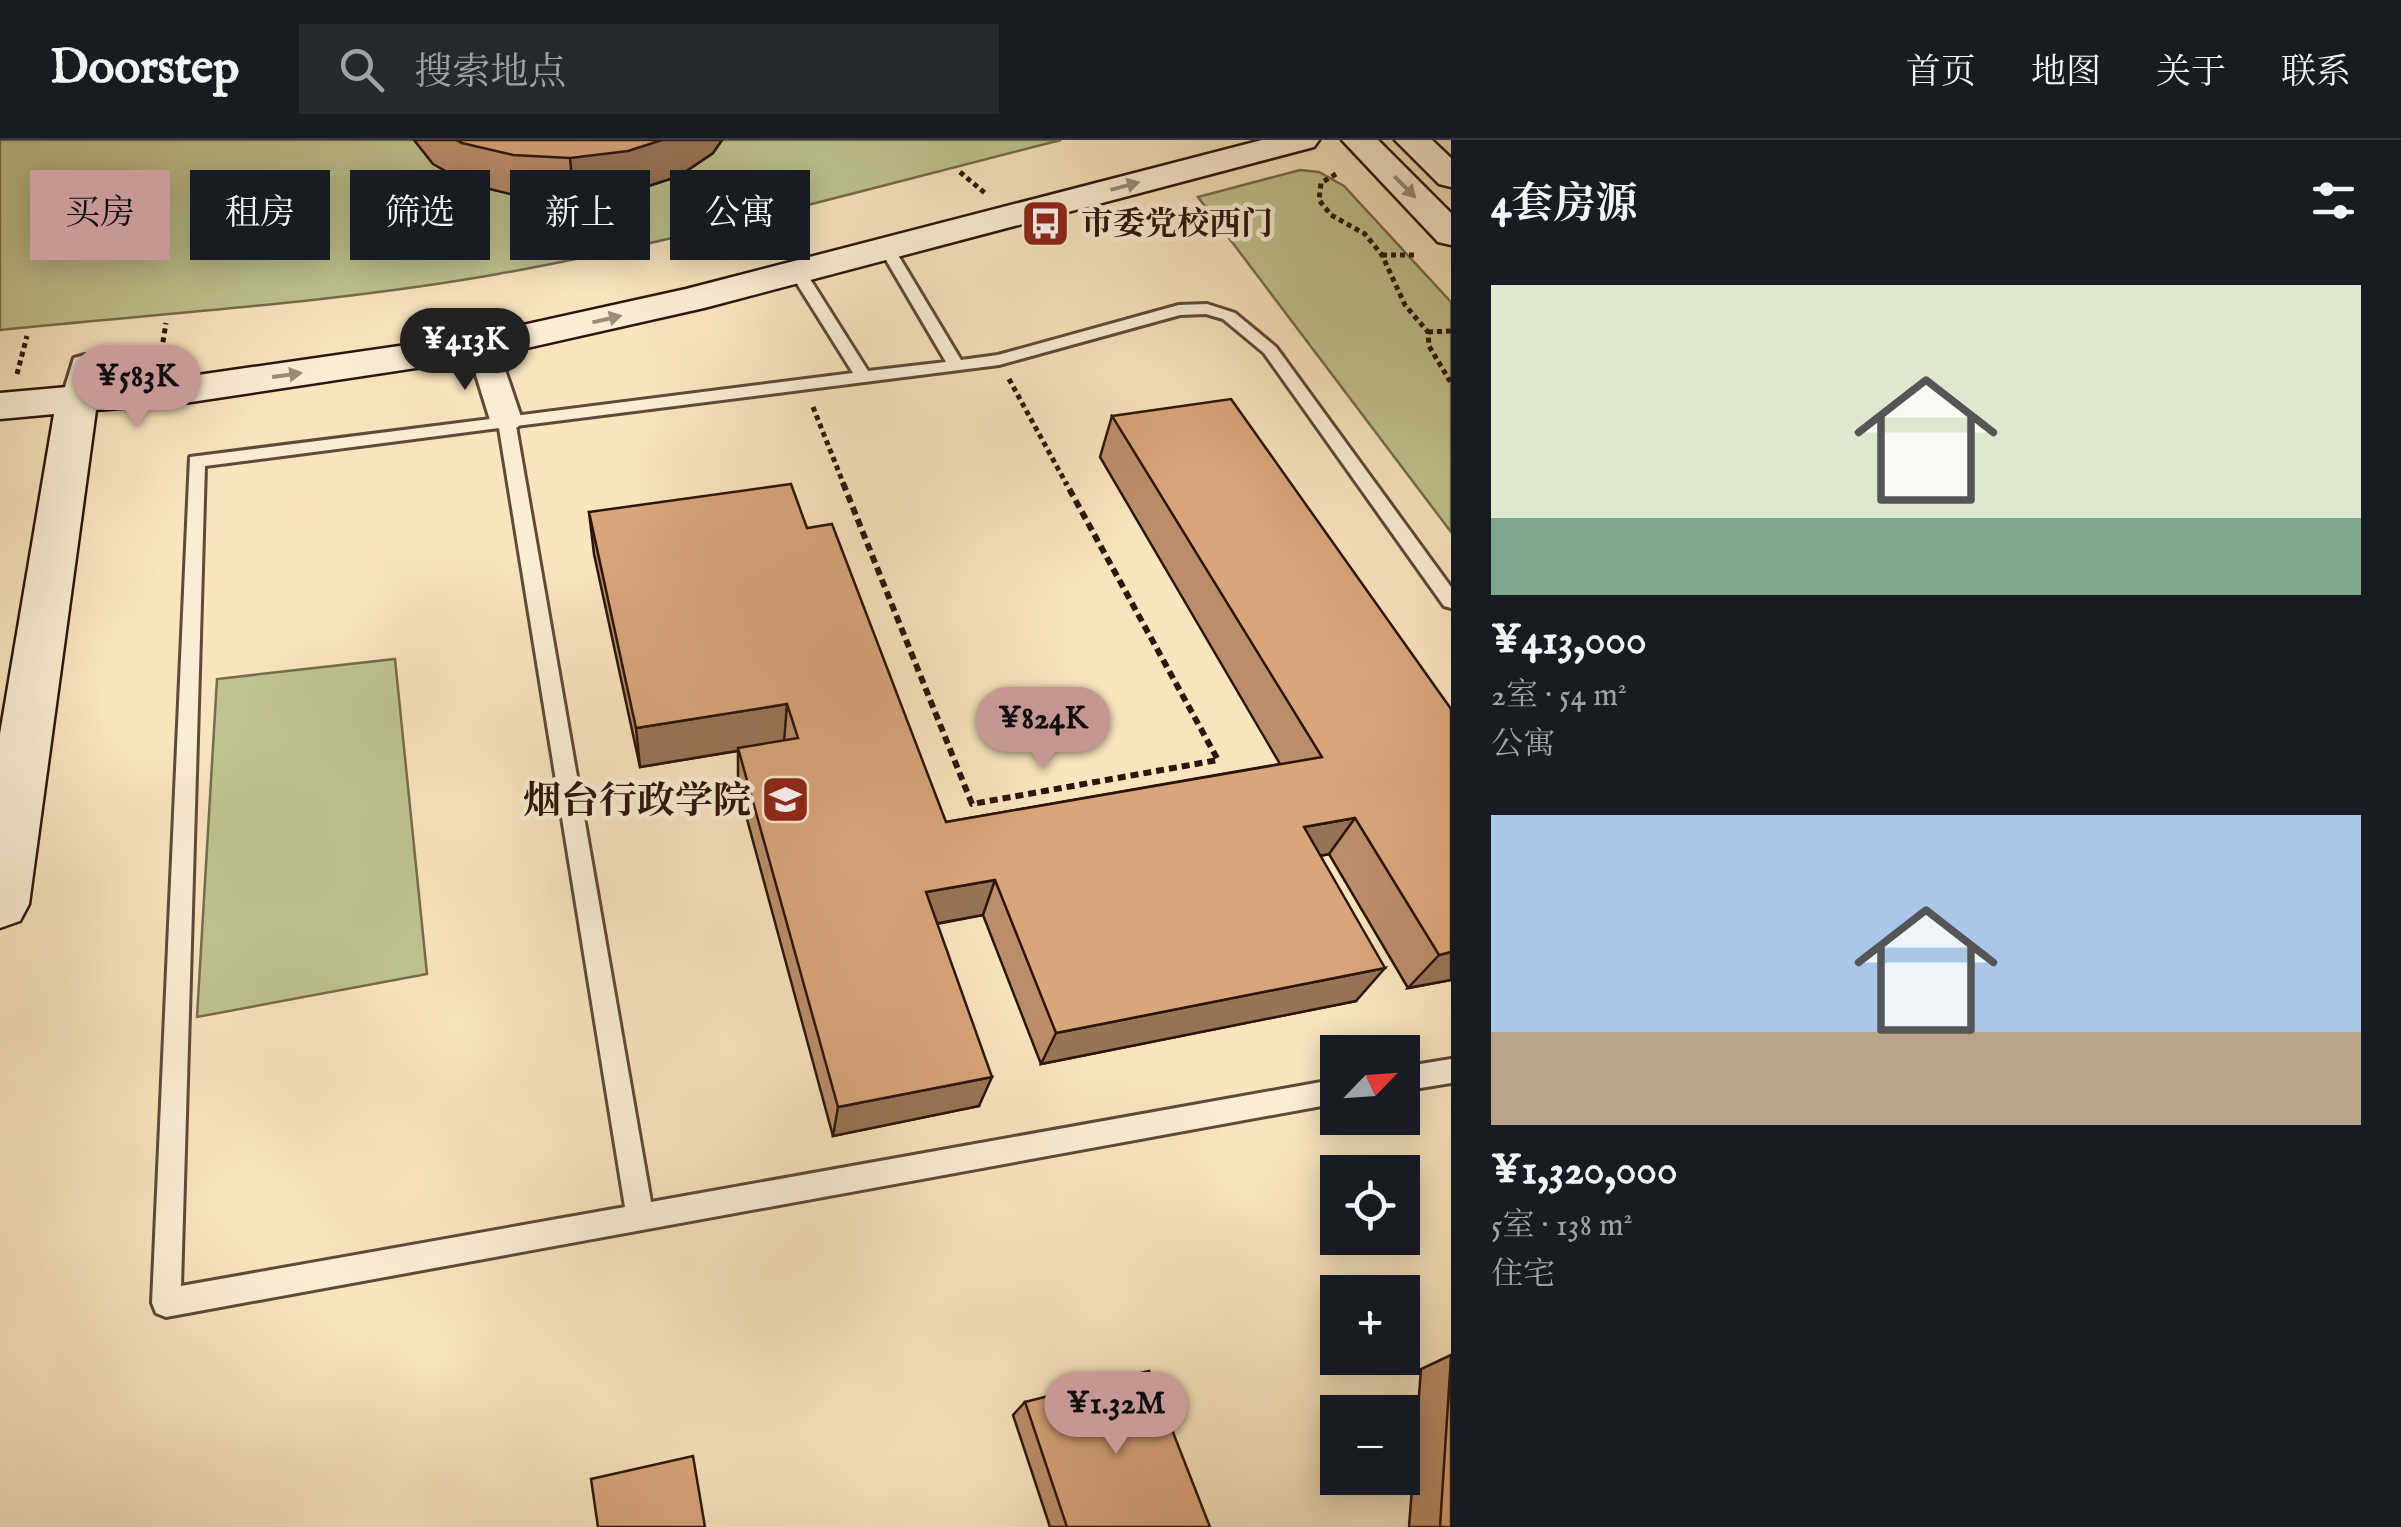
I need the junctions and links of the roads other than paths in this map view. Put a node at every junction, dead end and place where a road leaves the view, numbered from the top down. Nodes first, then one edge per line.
1 (1181, 140) edge
2 (1302, 140) edge
3 (1359, 140) edge
4 (1412, 140) edge
5 (1451, 177) edge
6 (1451, 234) edge
7 (887, 248) junction
8 (796, 271) junction
9 (482, 346) junction
10 (956, 365) junction
11 (0, 372) edge
12 (863, 376) junction
13 (81, 383) junction
14 (0, 406) edge
15 (506, 420) junction
16 (1451, 602) edge
17 (0, 904) edge
18 (1451, 1071) edge
19 (1420, 1077) edge
20 (1320, 1094) edge
21 (640, 1217) junction

1 - 13 street
7 -> 2 street
3 -> 6 street
4 - 5 street
7 - 8 street
7 - 10 lane
9 -> 8 street
8 - 12 lane
13 -> 9 street
9 - 15 street
10 - 12 lane
10 - 16 lane
11 - 13 street
12 - 15 lane
13 - 14 street
13 - 17 street
15 - 21 lane
15 - 21 lane
18 - 19 lane
20 - 21 lane

